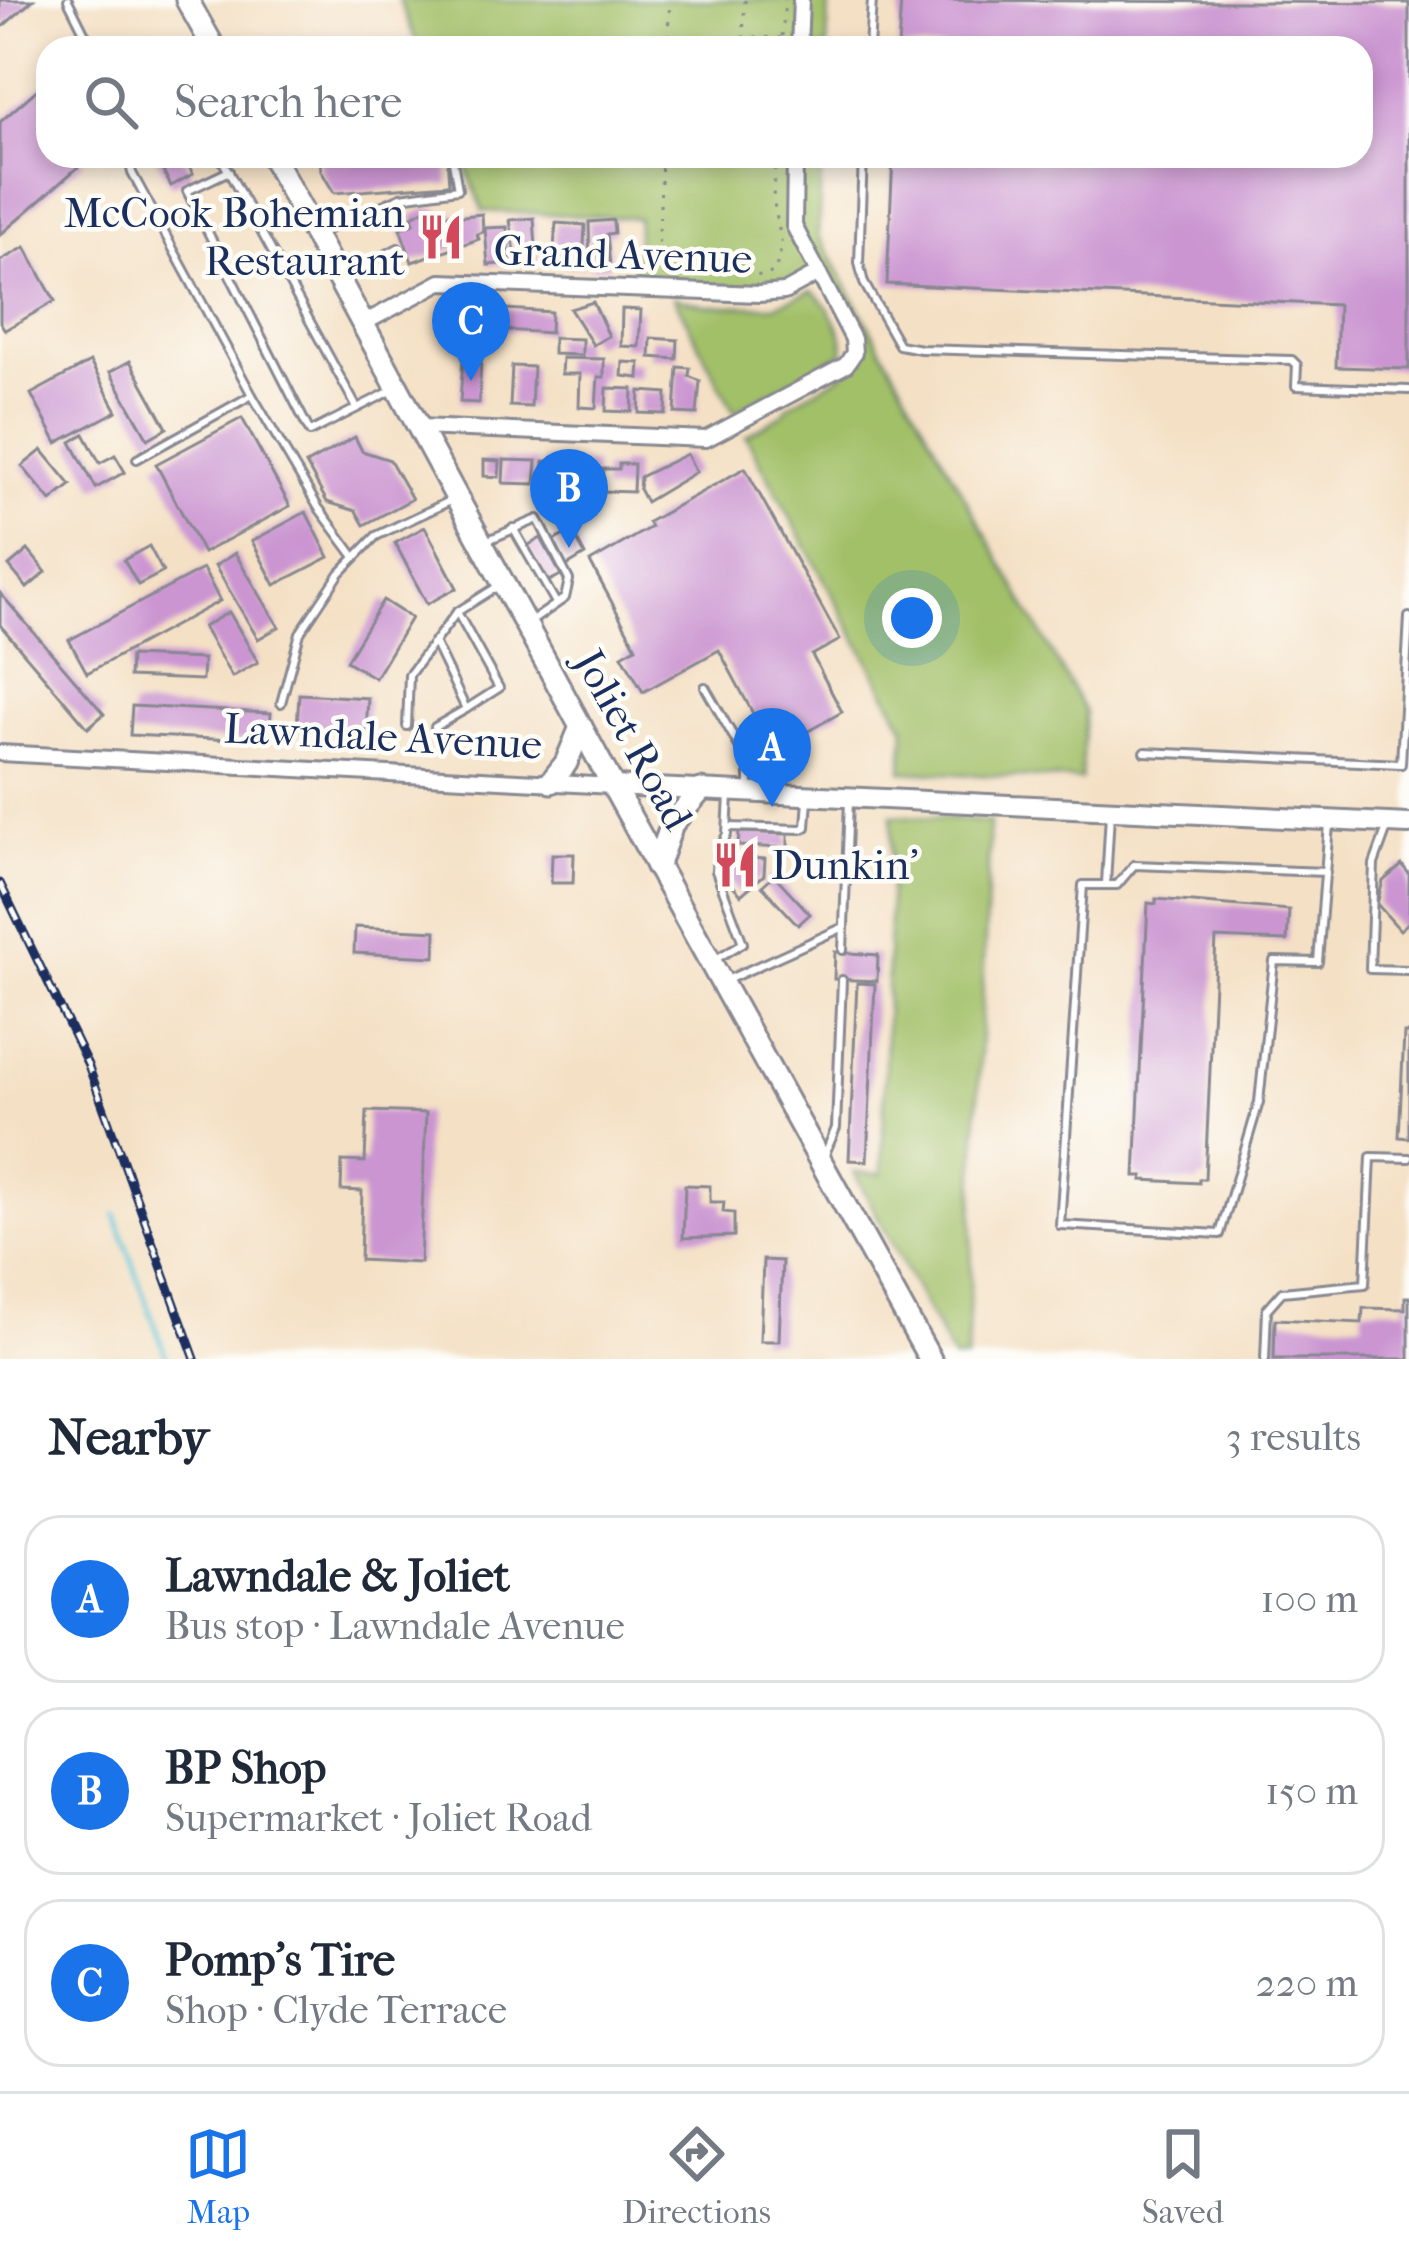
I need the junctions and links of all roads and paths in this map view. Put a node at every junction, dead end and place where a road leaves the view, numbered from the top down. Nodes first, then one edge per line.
1 (68, 0) edge
2 (187, 0) edge
3 (670, 0) edge
4 (745, 0) edge
5 (785, 0) edge
6 (801, 0) edge
7 (872, 0) edge
8 (86, 36) edge
9 (207, 36) edge
10 (668, 36) edge
11 (743, 36) edge
12 (781, 36) edge
13 (800, 36) edge
14 (870, 36) edge
15 (131, 168) edge
16 (227, 168) edge
17 (279, 168) edge
18 (454, 168) edge
19 (662, 168) edge
20 (775, 168) edge
21 (795, 168) edge
22 (863, 168) edge
23 (229, 171) junction
24 (314, 235) junction
25 (398, 248) dead end
26 (817, 274) junction
27 (339, 280) junction
28 (362, 324) junction
29 (398, 388) junction
30 (1409, 390) edge
31 (253, 394) junction
32 (357, 408) junction
33 (419, 427) junction
34 (137, 459) dead end
35 (457, 497) junction
36 (513, 529) junction
37 (482, 543) junction
38 (355, 557) junction
39 (503, 584) junction
40 (557, 605) junction
41 (457, 612) junction
42 (1409, 617) edge
43 (526, 626) junction
44 (434, 642) junction
45 (705, 687) dead end
46 (281, 704) dead end
47 (466, 709) junction
48 (407, 726) dead end
49 (435, 727) dead end
50 (581, 728) junction
51 (1, 751) edge
52 (1145, 752) dead end
53 (551, 782) junction
54 (613, 786) junction
55 (701, 790) junction
56 (739, 792) junction
57 (808, 795) junction
58 (849, 797) junction
59 (1110, 810) junction
60 (1330, 820) junction
61 (1399, 824) edge
62 (727, 827) junction
63 (657, 867) junction
64 (1326, 872) junction
65 (1106, 885) junction
66 (844, 927) junction
67 (843, 950) dead end
68 (710, 962) junction
69 (1409, 970) edge
70 (842, 980) dead end
71 (722, 983) junction
72 (1409, 1158) edge
73 (820, 1161) junction
74 (930, 1359) edge
75 (1265, 1359) edge

1 - 8 lane
2 - 9 main road
3 - 10 path
4 - 11 path
5 - 12 path
6 - 13 street
7 - 14 lane
15 - 31 lane
16 - 23 lane
17 - 24 main road, Joliet Road
18 - 24 lane
19 - 20 path
21 - 26 street
22 - 30 lane
23 - 32 lane
23 - 32 lane
24 - 27 main road, Joliet Road
25 - 27 lane
26 - 28 street, Grand Avenue
26 - 33 street
27 - 28 main road, Joliet Road
28 - 29 main road, Joliet Road
29 - 32 lane
29 - 33 main road, Joliet Road
31 - 34 lane
31 - 38 lane
33 - 35 main road, Joliet Road
35 - 37 main road, Joliet Road
35 - 38 lane
36 - 37 lane
36 - 40 lane
36 - 40 lane
37 - 39 main road, Joliet Road
38 - 46 lane
39 - 41 lane
39 - 43 main road, Joliet Road
40 - 43 lane
41 - 44 lane
41 - 47 lane
42 - 52 lane
43 - 50 main road, Joliet Road
44 - 47 lane
44 - 48 lane
45 - 56 lane
47 - 49 lane
50 - 53 main road
50 - 54 main road, Joliet Road
51 - 53 street, Lawndale Avenue
53 - 54 street, Lawndale Avenue
54 - 55 street, Lawndale Avenue
54 - 63 main road, Joliet Road
55 - 56 street, Lawndale Avenue
55 - 63 main road
56 - 57 street, Lawndale Avenue
56 - 62 lane
57 - 58 street, Lawndale Avenue
57 - 62 lane
58 - 59 street, Lawndale Avenue
58 - 66 lane
59 - 60 street, Lawndale Avenue
59 - 65 lane
60 - 61 street, Lawndale Avenue
60 - 64 lane
61 - 69 lane
62 - 68 lane
63 - 68 main road, Joliet Road
64 - 65 lane
64 - 65 lane
66 - 67 lane
66 - 71 lane
68 - 71 main road, Joliet Road
70 - 73 lane
71 - 73 main road, Joliet Road
72 - 75 lane
73 - 74 main road, Joliet Road

